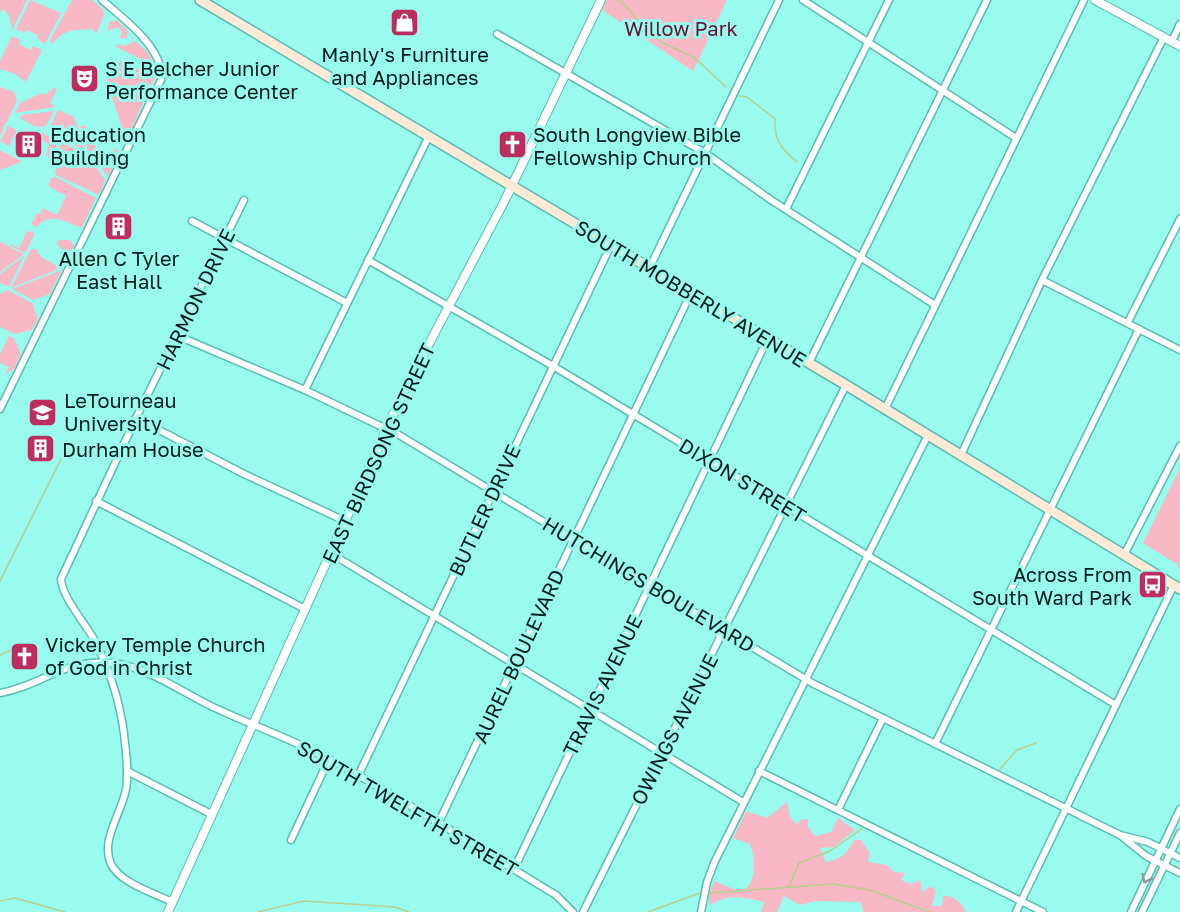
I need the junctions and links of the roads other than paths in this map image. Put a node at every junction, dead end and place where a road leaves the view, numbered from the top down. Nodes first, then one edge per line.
1 (102, 0) edge
2 (200, 0) edge
3 (601, 0) edge
4 (779, 0) edge
5 (803, 0) edge
6 (889, 0) edge
7 (987, 0) edge
8 (1084, 0) edge
9 (1095, 0) edge
10 (1180, 24) edge
11 (497, 34) dead end
12 (1168, 39) junction
13 (868, 42) junction
14 (1180, 46) edge
15 (566, 73) junction
16 (942, 91) junction
17 (428, 138) junction
18 (1016, 138) junction
19 (705, 153) junction
20 (511, 187) junction
21 (244, 200) dead end
22 (786, 210) junction
23 (1180, 219) edge
24 (192, 221) dead end
25 (225, 238) junction
26 (611, 245) junction
27 (862, 257) junction
28 (368, 260) junction
29 (649, 268) junction
30 (1042, 280) junction
31 (692, 293) junction
32 (347, 303) junction
33 (935, 305) junction
34 (449, 306) junction
35 (1128, 322) junction
36 (1139, 328) junction
37 (178, 336) junction
38 (768, 338) junction
39 (1180, 350) edge
40 (809, 363) junction
41 (554, 366) junction
42 (846, 385) junction
43 (304, 390) junction
44 (0, 409) edge
45 (885, 409) junction
46 (634, 414) junction
47 (136, 418) junction
48 (387, 428) junction
49 (928, 435) junction
50 (1180, 446) edge
51 (961, 455) junction
52 (710, 460) junction
53 (494, 491) junction
54 (96, 501) junction
55 (786, 505) junction
56 (1051, 510) junction
57 (345, 521) junction
58 (574, 538) junction
59 (330, 554) junction
60 (868, 555) junction
61 (1124, 555) junction
62 (651, 584) junction
63 (1177, 587) edge
64 (305, 609) junction
65 (435, 614) junction
66 (724, 628) junction
67 (992, 629) junction
68 (104, 663) junction
69 (515, 663) junction
70 (805, 678) junction
71 (0, 693) edge
72 (1116, 705) junction
73 (591, 709) junction
74 (883, 718) junction
75 (252, 726) junction
76 (935, 744) junction
77 (662, 752) junction
78 (329, 759) junction
79 (127, 771) junction
80 (759, 771) junction
81 (358, 776) junction
82 (743, 801) junction
83 (1066, 808) junction
84 (1180, 809) edge
85 (838, 810) junction
86 (211, 814) junction
87 (438, 824) junction
88 (1180, 833) edge
89 (1120, 835) junction
90 (291, 840) dead end
91 (1161, 848) junction
92 (1170, 853) junction
93 (1180, 858) edge
94 (1155, 861) junction
95 (1164, 865) junction
96 (514, 870) junction
97 (1180, 873) edge
98 (1021, 901) junction
99 (172, 902) junction
100 (168, 912) edge
101 (573, 912) edge
102 (583, 912) edge
103 (701, 912) edge
104 (1016, 912) edge
105 (1043, 912) edge
106 (1131, 912) edge
107 (1142, 912) edge

1 - 44 street
2 - 17 main road, SOUTH MOBBERLY AVENUE
3 - 15 street, EAST BIRDSONG STREET
4 - 19 street
5 - 13 street
6 - 13 street
7 - 16 street
8 - 18 street
9 - 12 street
10 - 12 street
11 - 15 street
12 - 14 street
12 - 30 street
13 - 16 street
13 - 22 street
15 - 19 street
15 - 20 street, EAST BIRDSONG STREET
16 - 18 street
16 - 27 street
17 - 20 main road, SOUTH MOBBERLY AVENUE
17 - 28 street
18 - 33 street
19 - 22 street
19 - 29 street
20 - 26 main road, SOUTH MOBBERLY AVENUE
20 - 34 street, EAST BIRDSONG STREET
21 - 25 street, HARMON DRIVE
22 - 27 street
23 - 35 street
24 - 25 street
25 - 32 street
25 - 37 street, HARMON DRIVE
26 - 29 main road, SOUTH MOBBERLY AVENUE
26 - 41 street, BUTLER DRIVE
27 - 33 street
27 - 40 street
28 - 32 street
28 - 34 street, DIXON STREET
29 - 31 main road, SOUTH MOBBERLY AVENUE
30 - 35 street
30 - 51 street
31 - 38 main road, SOUTH MOBBERLY AVENUE
31 - 46 street, AUREL BOULEVARD
32 - 43 street
33 - 45 street
34 - 41 street, DIXON STREET
34 - 48 street, EAST BIRDSONG STREET
35 - 36 street
36 - 39 street
36 - 56 street
37 - 43 street, HUTCHINGS BOULEVARD
37 - 47 street, HARMON DRIVE
38 - 40 main road, SOUTH MOBBERLY AVENUE
38 - 52 street, TRAVIS AVENUE
40 - 42 main road, SOUTH MOBBERLY AVENUE
41 - 46 street, DIXON STREET
41 - 53 street, BUTLER DRIVE
42 - 45 main road, SOUTH MOBBERLY AVENUE
42 - 55 street, OWINGS AVENUE
43 - 48 street, HUTCHINGS BOULEVARD
45 - 49 main road, SOUTH MOBBERLY AVENUE
46 - 52 street, DIXON STREET
46 - 58 street, AUREL BOULEVARD
47 - 54 street, HARMON DRIVE
47 - 57 street
48 - 53 street, HUTCHINGS BOULEVARD
48 - 57 street, EAST BIRDSONG STREET
49 - 51 main road, SOUTH MOBBERLY AVENUE
49 - 60 street
50 - 61 street
51 - 56 main road, SOUTH MOBBERLY AVENUE
52 - 55 street, DIXON STREET
52 - 62 street, TRAVIS AVENUE
53 - 58 street, HUTCHINGS BOULEVARD
53 - 65 street, BUTLER DRIVE
54 - 64 street
54 - 68 street, HARMON DRIVE
55 - 60 street, DIXON STREET
55 - 66 street, OWINGS AVENUE
56 - 61 main road, SOUTH MOBBERLY AVENUE
56 - 67 street
57 - 59 street, EAST BIRDSONG STREET
58 - 62 street, HUTCHINGS BOULEVARD
58 - 69 street, AUREL BOULEVARD
59 - 64 street, EAST BIRDSONG STREET
59 - 65 street
60 - 67 street, DIXON STREET
60 - 70 street
61 - 63 main road, SOUTH MOBBERLY AVENUE
62 - 66 street, HUTCHINGS BOULEVARD
62 - 73 street, TRAVIS AVENUE
63 - 72 street
64 - 75 street, EAST BIRDSONG STREET
65 - 69 street
65 - 81 street, BUTLER DRIVE
66 - 70 street, HUTCHINGS BOULEVARD
66 - 77 street, OWINGS AVENUE
67 - 72 street, DIXON STREET
67 - 76 street
68 - 71 street, SOUTH TWELFTH STREET
68 - 75 street, SOUTH TWELFTH STREET
68 - 79 street, HARMON DRIVE
69 - 73 street
69 - 87 street, AUREL BOULEVARD
70 - 74 street, HUTCHINGS BOULEVARD
70 - 80 street
72 - 83 street
73 - 77 street
73 - 96 street, TRAVIS AVENUE
74 - 76 street, HUTCHINGS BOULEVARD
74 - 85 street
75 - 78 street, SOUTH TWELFTH STREET
75 - 86 street, EAST BIRDSONG STREET
76 - 83 street, HUTCHINGS BOULEVARD
77 - 82 street
77 - 102 street, OWINGS AVENUE
78 - 81 street, SOUTH TWELFTH STREET
78 - 90 street
79 - 86 street
79 - 99 street, HARMON DRIVE
80 - 82 street
80 - 85 street
81 - 87 street, SOUTH TWELFTH STREET
82 - 103 street
83 - 89 street, HUTCHINGS BOULEVARD
83 - 98 street
84 - 91 street
85 - 98 street
86 - 99 street, EAST BIRDSONG STREET
87 - 96 street, SOUTH TWELFTH STREET
88 - 92 street
89 - 91 street, HUTCHINGS BOULEVARD
89 - 94 street, HUTCHINGS BOULEVARD
91 - 92 street, HUTCHINGS BOULEVARD
91 - 94 street
92 - 93 street, HUTCHINGS BOULEVARD
92 - 95 street
94 - 95 street, HUTCHINGS BOULEVARD
94 -> 106 street
95 - 97 street, HUTCHINGS BOULEVARD
95 - 107 street
96 - 101 street, SOUTH TWELFTH STREET
98 - 104 street
98 - 105 street
99 - 100 street, EAST BIRDSONG STREET

